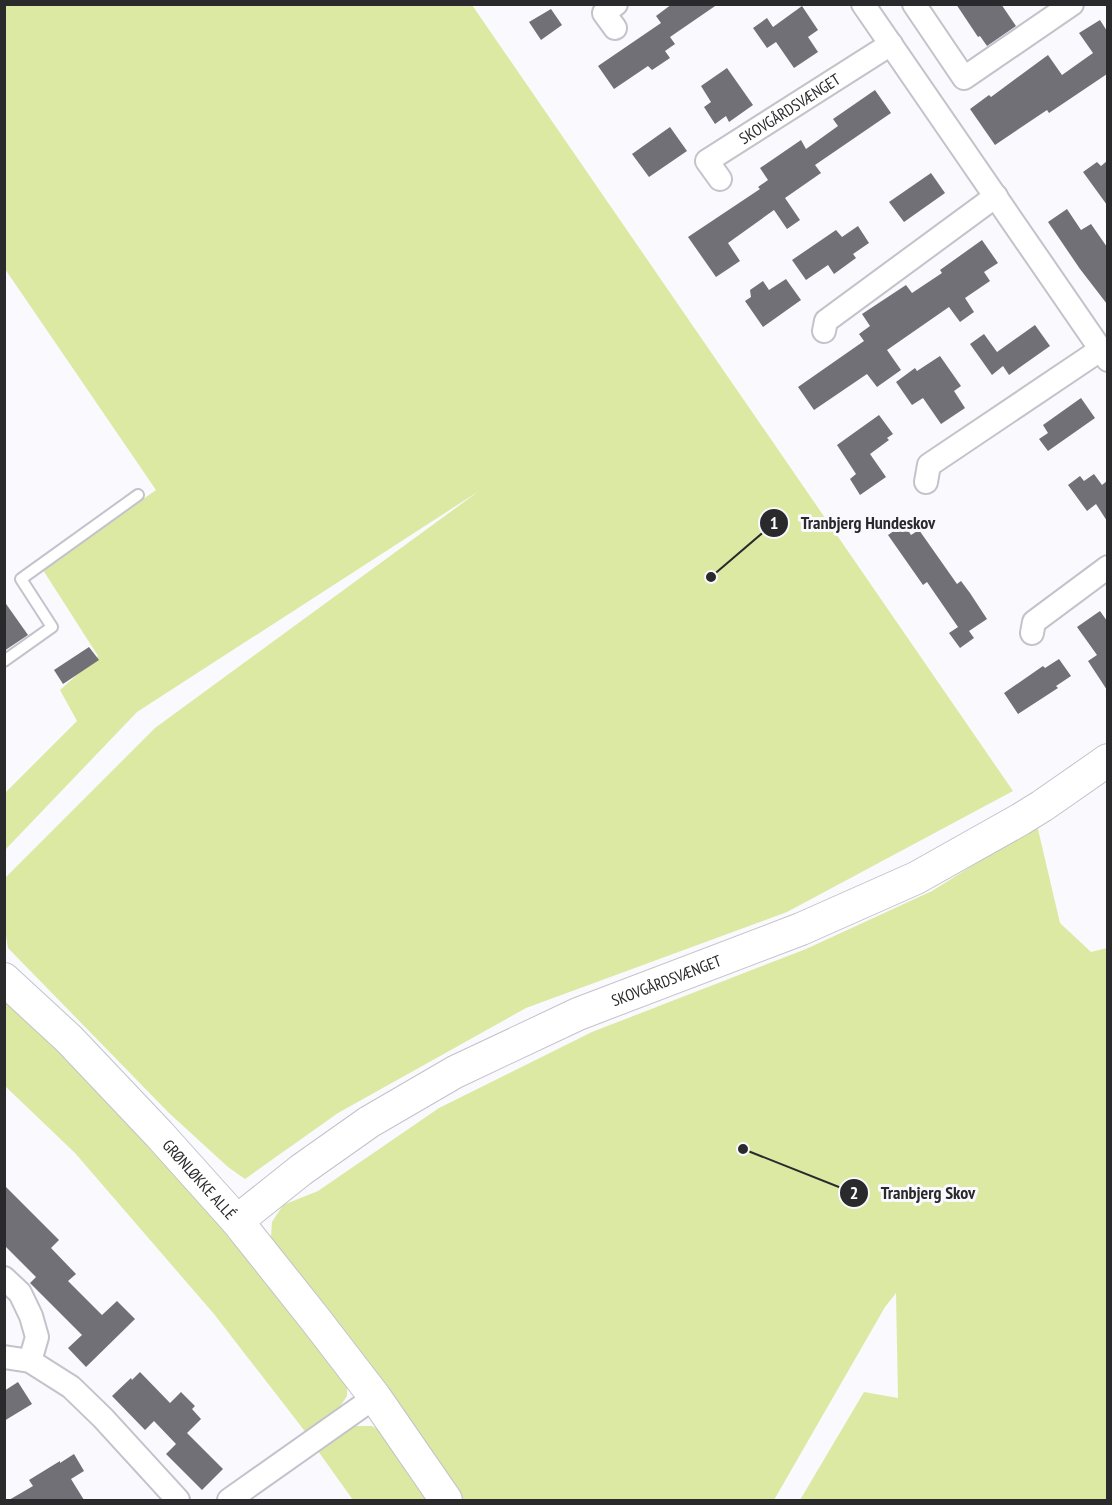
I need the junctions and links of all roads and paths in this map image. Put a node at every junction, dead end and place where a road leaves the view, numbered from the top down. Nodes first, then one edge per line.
1 (616, 4) edge
2 (864, 4) edge
3 (914, 4) edge
4 (1069, 5) edge
5 (615, 28) dead end
6 (891, 44) junction
7 (720, 179) dead end
8 (996, 196) junction
9 (824, 331) dead end
10 (1104, 355) edge
11 (926, 482) dead end
12 (138, 495) dead end
13 (1107, 567) edge
14 (1032, 633) dead end
15 (4, 661) edge
16 (1107, 760) edge
17 (4, 979) edge
18 (237, 1221) junction
19 (4, 1278) edge
20 (4, 1357) edge
21 (30, 1361) junction
22 (375, 1397) junction
23 (178, 1500) edge
24 (229, 1500) edge
25 (446, 1500) edge

1 - 5 street
2 - 6 street
3 - 4 street
6 - 7 street, SKOVGÅRDSVÆNGET
6 - 8 street
8 - 9 street
8 - 10 street
10 - 11 street
12 - 15 lane
13 - 14 street
16 - 18 street, SKOVGÅRDSVÆNGET
17 - 18 street, GRØNLØKKE ALLÉ
18 - 22 street, GRØNLØKKE ALLÉ
19 - 21 street
20 - 21 street
21 - 23 street
22 - 24 street
22 - 25 street, GRØNLØKKE ALLÉ

